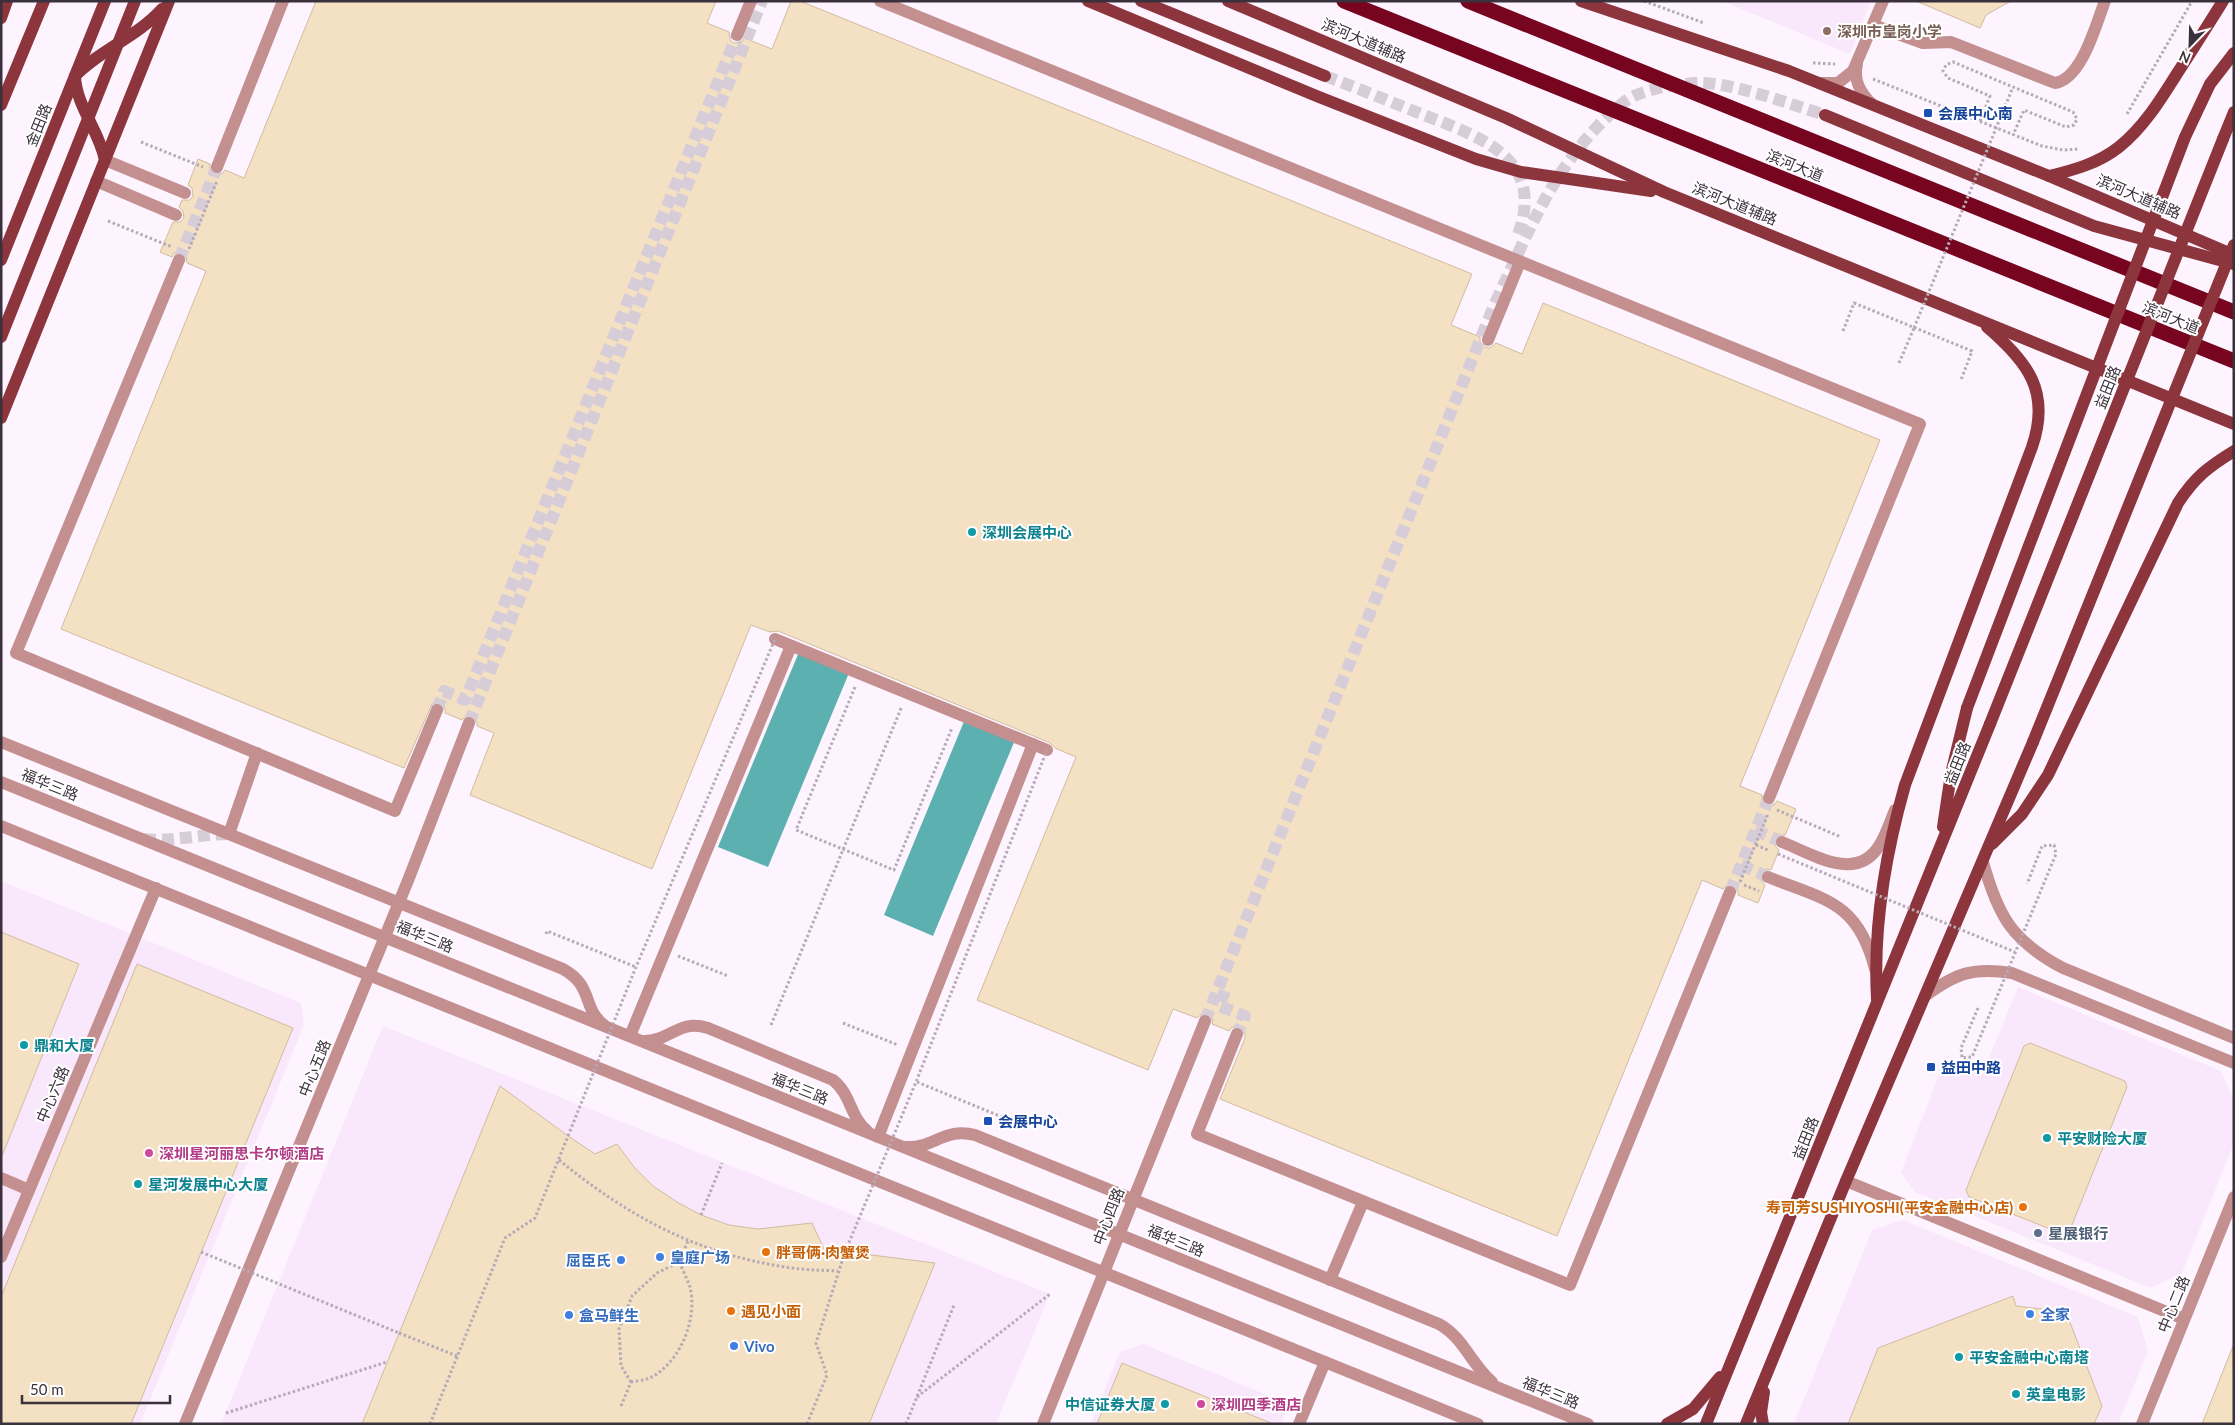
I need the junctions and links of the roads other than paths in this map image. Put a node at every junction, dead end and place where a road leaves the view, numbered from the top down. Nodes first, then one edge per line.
1 (7, 1) edge
2 (44, 1) edge
3 (105, 1) edge
4 (135, 1) edge
5 (283, 1) edge
6 (751, 1) edge
7 (880, 1) edge
8 (1088, 1) edge
9 (1141, 1) edge
10 (1228, 1) edge
11 (1344, 1) edge
12 (1468, 1) edge
13 (1581, 1) edge
14 (1883, 1) edge
15 (2105, 1) edge
16 (2223, 1) edge
17 (168, 2) edge
18 (1, 18) edge
19 (1873, 25) junction
20 (737, 35) tunnel mouth
21 (2234, 53) edge
22 (1856, 68) junction
23 (75, 76) junction
24 (1325, 76) tunnel mouth
25 (1819, 83) junction
26 (1872, 104) junction
27 (1, 105) edge
28 (2234, 112) edge
29 (1825, 115) tunnel mouth
30 (105, 160) junction
31 (214, 169) tunnel mouth
32 (2049, 176) junction
33 (96, 181) junction
34 (1664, 192) junction
35 (185, 193) dead end
36 (176, 215) dead end
37 (2234, 246) edge
38 (2234, 254) edge
39 (182, 255) tunnel mouth
40 (1, 260) edge
41 (1520, 262) junction
42 (2234, 264) edge
43 (2234, 312) edge
44 (1980, 320) junction
45 (1, 337) edge
46 (1488, 340) dead end
47 (2234, 361) edge
48 (1, 418) edge
49 (2234, 424) edge
50 (2234, 451) edge
51 (775, 640) road end
52 (791, 646) junction
53 (437, 710) tunnel mouth
54 (469, 723) tunnel mouth
55 (1, 742) edge
56 (1033, 744) junction
57 (1047, 750) road end
58 (257, 753) junction
59 (1, 782) edge
60 (1905, 785) junction
61 (1769, 798) tunnel mouth
62 (1, 826) edge
63 (229, 834) junction
64 (1941, 845) junction
65 (1780, 848) tunnel mouth
66 (1988, 848) junction
67 (1983, 862) junction
68 (1768, 877) tunnel mouth
69 (156, 888) junction
70 (1730, 892) tunnel mouth
71 (399, 903) junction
72 (385, 937) junction
73 (1875, 971) junction
74 (369, 974) junction
75 (1925, 996) junction
76 (1877, 1004) junction
77 (1205, 1021) tunnel mouth
78 (606, 1027) junction
79 (1237, 1034) tunnel mouth
80 (630, 1036) junction
81 (2234, 1038) edge
82 (642, 1041) junction
83 (2234, 1063) edge
84 (874, 1135) junction
85 (904, 1147) junction
86 (1, 1178) edge
87 (1846, 1181) junction
88 (29, 1190) junction
89 (2234, 1197) edge
90 (1132, 1199) junction
91 (1363, 1202) junction
92 (1118, 1234) junction
93 (1, 1257) edge
94 (1104, 1272) junction
95 (1330, 1280) junction
96 (2184, 1318) junction
97 (1733, 1356) junction
98 (1325, 1362) junction
99 (1766, 1373) junction
100 (1502, 1389) junction
101 (185, 1424) edge
102 (1043, 1424) edge
103 (1299, 1424) edge
104 (1478, 1424) edge
105 (1588, 1424) edge
106 (1667, 1424) edge
107 (1706, 1424) edge
108 (1746, 1424) edge
109 (1763, 1424) edge
110 (2142, 1424) edge

1 - 18 main road
2 - 27 main road
3 - 23 main road, 金田路
4 - 45 main road, bridge
5 - 31 street
6 - 20 street
7 - 41 street
8 - 34 main road
9 - 24 main road
10 - 34 main road, 滨河大道辅路
11 - 47 highway, 滨河大道
12 - 43 highway, 滨河大道
13 - 25 main road, 滨河大道辅路
14 - 19 street
15 - 19 street
16 - 32 main road
17 - 23 main road
17 - 30 main road
19 - 22 street
21 - 64 main road, bridge
22 - 25 street
22 - 26 street
23 - 30 main road
23 - 40 main road, 金田路
25 - 26 main road, 滨河大道辅路
26 - 32 main road, 滨河大道辅路
28 - 64 main road, 益田路, bridge
29 - 42 main road
30 - 33 main road
30 - 35 street
32 - 38 main road, 滨河大道辅路
33 - 36 street
33 - 48 main road
34 - 44 main road, 滨河大道辅路
37 - 66 main road, bridge
39 - 58 street
41 - 46 street
41 - 61 street
44 - 49 main road, 滨河大道辅路
44 - 60 main road
50 - 66 main road
51 - 52 street
52 - 56 street
52 - 80 street
53 - 58 street
54 - 71 street, 中心五路
55 - 63 street
56 - 57 street
56 - 84 street
58 - 63 street
59 - 72 street, 福华三路
60 - 65 street
60 - 73 main road
62 - 69 street
63 - 71 street
64 - 76 main road, 益田路
66 - 67 main road
67 - 75 main road
67 - 81 street
68 - 73 street
69 - 74 street
69 - 88 street, 中心六路
70 - 91 street
71 - 72 street, 中心五路
71 - 78 street
72 - 74 street, 中心五路
72 - 78 street, 福华三路
73 - 76 main road
74 - 94 street
74 - 101 street, 中心五路
75 - 83 street
75 - 87 main road
76 - 97 main road, 益田路
77 - 90 street, 中心四路
78 - 80 street, 福华三路
79 - 91 street
80 - 82 street, 福华三路
82 - 84 street, 福华三路
82 - 84 street
84 - 85 street, 福华三路
85 - 90 street
85 - 92 street, 福华三路
86 - 88 street
87 - 96 street
87 - 99 main road
88 - 93 street, 中心六路
89 - 96 street, 中心二路
90 - 92 street, 中心四路
90 - 95 street
91 - 95 street
92 - 94 street, 中心四路
92 - 100 street, 福华三路
94 - 98 street
94 - 102 street, 中心四路
95 - 100 street
96 - 110 street, 中心二路
97 - 106 main road
97 - 107 main road, 益田路
98 - 103 street
98 - 104 street
99 - 108 main road
99 - 109 main road
100 - 105 street, 福华三路

